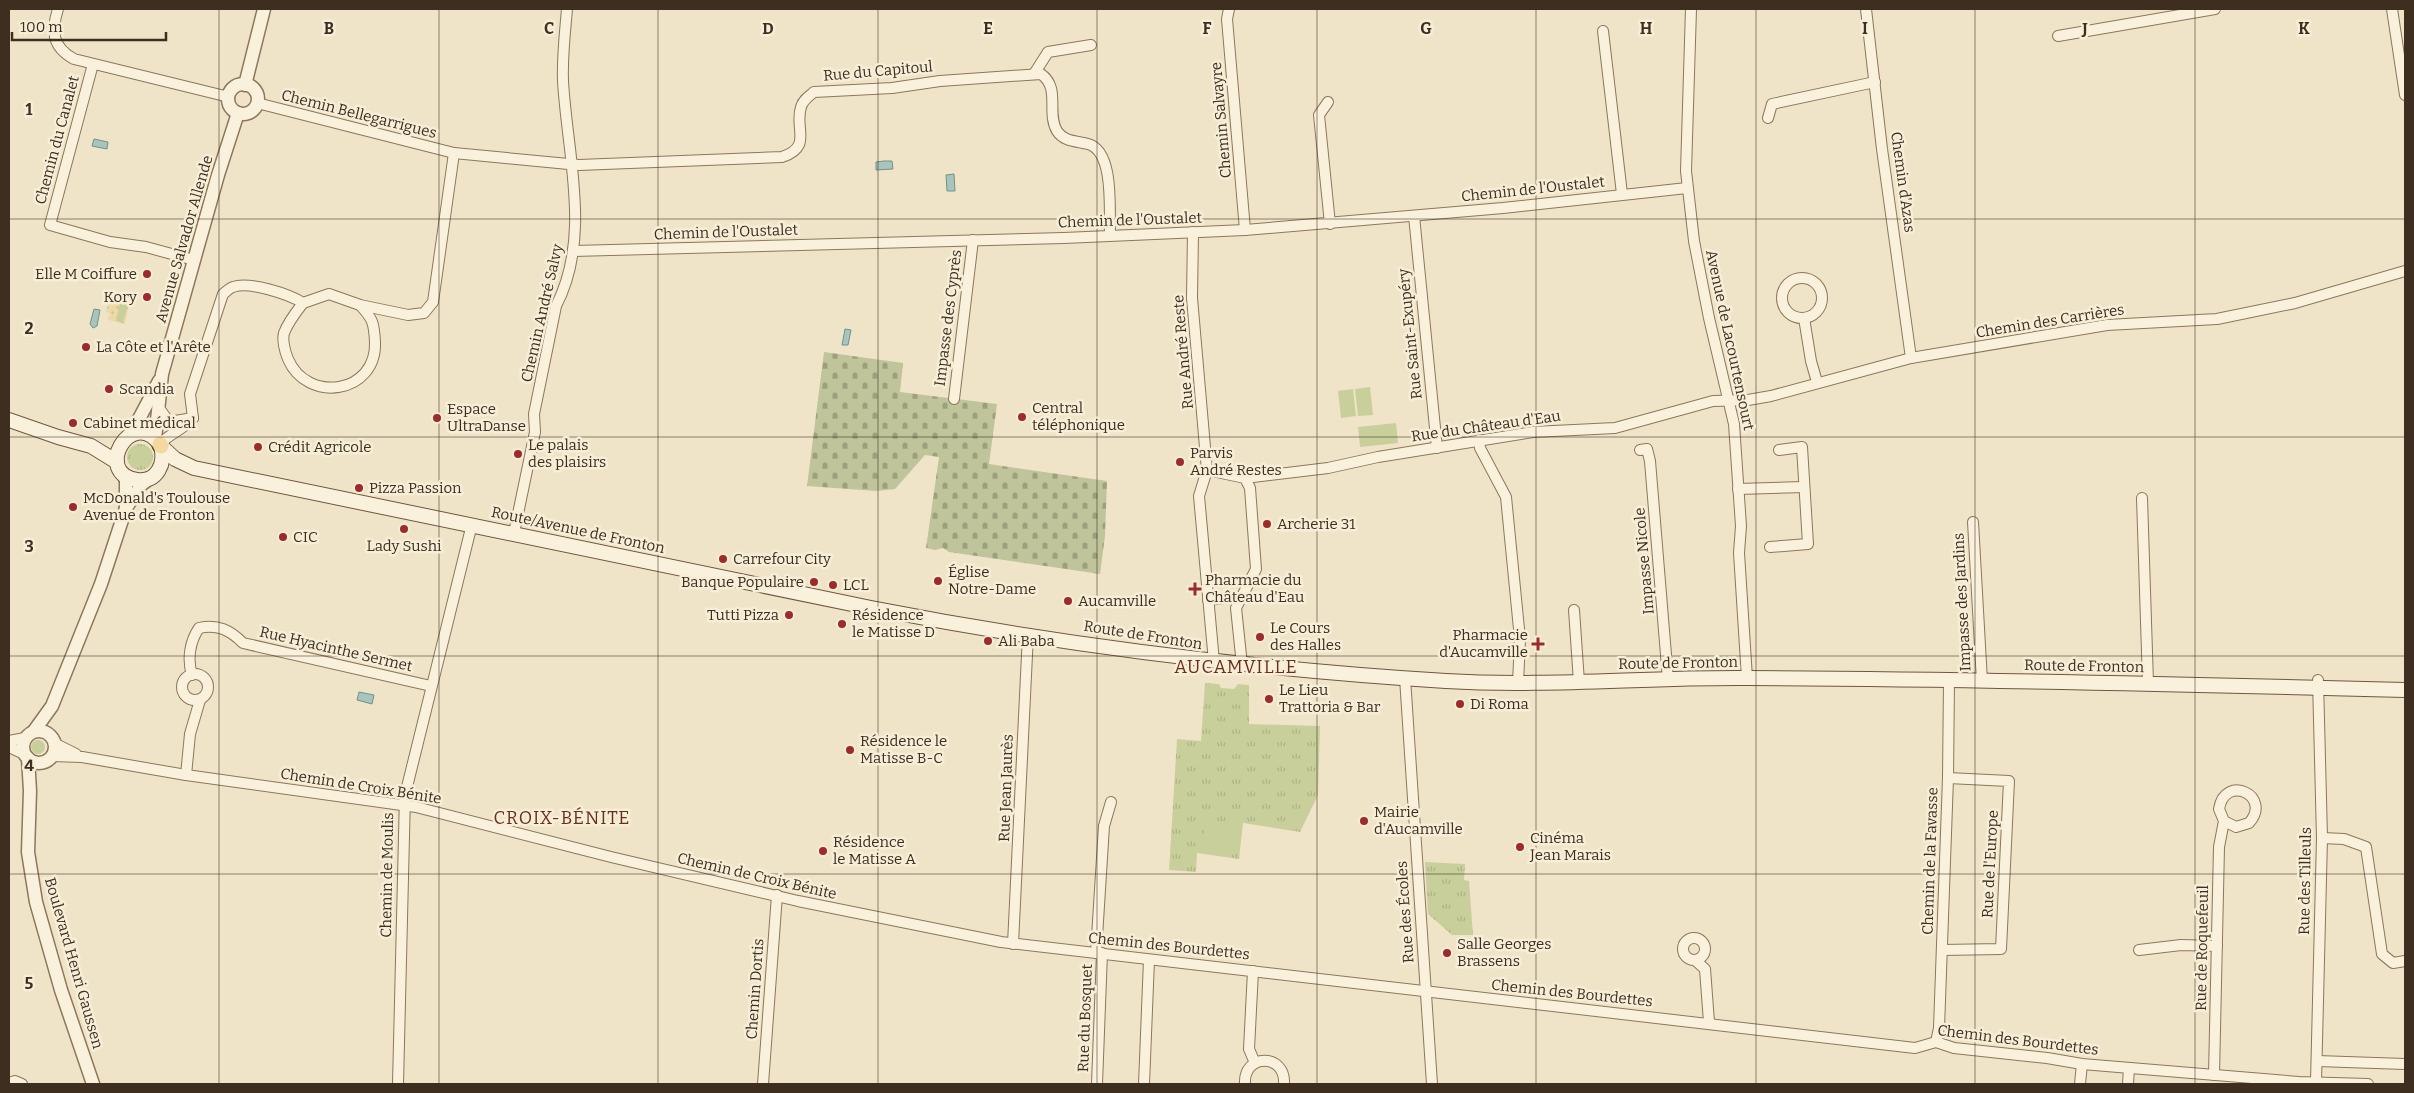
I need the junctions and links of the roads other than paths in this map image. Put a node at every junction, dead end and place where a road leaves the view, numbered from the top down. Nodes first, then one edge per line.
1 (58, 9) edge
2 (264, 9) edge
3 (567, 9) edge
4 (1229, 9) edge
5 (1691, 9) edge
6 (1866, 9) edge
7 (2215, 9) edge
8 (2392, 9) edge
9 (1603, 31) dead end
10 (2058, 36) dead end
11 (1091, 45) dead end
12 (93, 64) junction
13 (1034, 74) junction
14 (2404, 81) edge
15 (1875, 82) junction
16 (246, 85) junction
17 (2405, 95) edge
18 (229, 96) junction
19 (1328, 102) dead end
20 (257, 103) junction
21 (238, 113) junction
22 (1768, 118) dead end
23 (454, 152) junction
24 (570, 164) junction
25 (1687, 188) junction
26 (1622, 194) junction
27 (1414, 216) junction
28 (1330, 224) junction
29 (1245, 230) junction
30 (1193, 232) junction
31 (1110, 235) junction
32 (973, 240) junction
33 (573, 251) junction
34 (194, 260) junction
35 (2405, 271) edge
36 (303, 303) junction
37 (360, 305) junction
38 (1804, 318) junction
39 (1911, 358) junction
40 (162, 374) junction
41 (1818, 382) junction
42 (954, 399) dead end
43 (1730, 401) junction
44 (159, 408) junction
45 (194, 418) junction
46 (9, 420) edge
47 (125, 439) junction
48 (1479, 440) junction
49 (158, 443) junction
50 (91, 446) junction
51 (1437, 448) junction
52 (1640, 450) dead end
53 (1779, 450) dead end
54 (120, 468) junction
55 (194, 468) junction
56 (1207, 470) junction
57 (153, 476) junction
58 (1245, 478) junction
59 (1804, 487) junction
60 (1738, 489) junction
61 (2142, 498) dead end
62 (126, 508) junction
63 (1973, 522) dead end
64 (472, 524) junction
65 (514, 533) junction
66 (1770, 547) dead end
67 (1208, 600) junction
68 (1240, 600) junction
69 (1574, 610) dead end
70 (956, 623) joint
71 (1028, 634) junction
72 (1214, 662) junction
73 (1242, 665) junction
74 (192, 675) junction
75 (1405, 678) junction
76 (1747, 678) junction
77 (1668, 679) junction
78 (1949, 680) junction
79 (1982, 681) junction
80 (1579, 682) junction
81 (1518, 683) junction
82 (2148, 683) junction
83 (2318, 684) junction
84 (430, 686) junction
85 (2405, 690) edge
86 (200, 700) junction
87 (52, 706) junction
88 (30, 734) junction
89 (53, 740) junction
90 (9, 741) edge
91 (9, 747) edge
92 (26, 756) junction
93 (82, 756) junction
94 (50, 758) junction
95 (186, 775) junction
96 (1948, 778) junction
97 (30, 791) junction
98 (1111, 802) dead end
99 (404, 805) junction
100 (2224, 821) dead end
101 (2322, 838) junction
102 (778, 895) junction
103 (926, 928) joint
104 (1012, 944) junction
105 (2217, 946) junction
106 (1942, 950) junction
107 (2139, 950) dead end
108 (1099, 953) junction
109 (1150, 960) junction
110 (1696, 960) dead end
111 (2405, 961) edge
112 (1253, 971) junction
113 (1426, 990) junction
114 (1709, 1022) junction
115 (1936, 1042) junction
116 (2317, 1060) junction
117 (1255, 1062) junction
118 (2082, 1064) junction
119 (2405, 1064) edge
120 (2128, 1068) junction
121 (2214, 1075) junction
122 (2316, 1082) junction
123 (9, 1083) edge
124 (22, 1084) edge
125 (93, 1084) edge
126 (398, 1084) edge
127 (763, 1084) edge
128 (1097, 1084) edge
129 (1144, 1084) edge
130 (1245, 1084) edge
131 (1284, 1084) edge
132 (1432, 1084) edge
133 (2080, 1084) edge
134 (2128, 1084) edge
135 (2355, 1084) edge
136 (2368, 1084) edge

1 - 12 street
2 - 16 street
3 - 24 street, Chemin André Salvy
4 - 29 street, Chemin Salvayre
5 - 25 street, Avenue de Lacourtensourt
6 - 15 street, Chemin d'Azas
7 - 10 street
8 - 14 street
9 - 26 street
11 - 13 street
12 - 18 street
12 - 34 street, Chemin du Canalet
13 - 24 street, Rue du Capitoul
13 - 31 street
14 - 17 street
15 - 22 street
15 - 39 street, Chemin d'Azas
16 - 18 street
16 - 20 street
18 - 21 street
19 - 28 street
20 - 21 street
20 - 23 street, Chemin Bellegarrigues
21 - 34 street, Avenue Salvador Allende
23 - 24 street, Rue du Capitoul
23 - 37 street
24 - 33 street, Chemin André Salvy
25 - 26 street, Chemin de l'Oustalet
25 - 43 street, Avenue de Lacourtensourt
26 - 27 street, Chemin de l'Oustalet
27 - 28 street, Chemin de l'Oustalet
27 - 51 street, Rue Saint-Exupéry
28 - 29 street, Chemin de l'Oustalet
29 - 30 street, Chemin de l'Oustalet
30 - 31 street, Chemin de l'Oustalet
30 - 56 street, Rue André Reste
31 - 32 street, Chemin de l'Oustalet
32 - 33 street, Chemin de l'Oustalet
32 - 42 street, Impasse des Cyprès
33 - 65 street, Chemin André Salvy
34 - 40 street, Avenue Salvador Allende
35 - 39 street, Chemin des Carrières
36 - 37 street
36 - 37 street
36 - 45 street
38 - 38 street
38 - 41 street
39 - 41 street, Chemin des Carrières
40 - 44 street, Avenue Salvador Allende
40 - 47 street, Avenue Salvador Allende
41 - 43 street, Chemin des Carrières
43 - 48 street, Rue du Château d'Eau
43 - 60 street, Avenue de Lacourtensourt
44 - 45 street
44 - 49 street, Avenue Salvador Allende
45 - 49 street
46 - 50 main road
47 - 49 main road
47 - 50 main road
47 - 54 main road
48 - 51 street, Rue du Château d'Eau
48 - 81 street
49 - 55 main road
49 - 57 main road
50 - 54 main road
51 - 58 street, Rue du Château d'Eau
52 - 77 street, Impasse Nicole
53 - 59 street
54 - 57 main road
54 - 62 street, Boulevard Henri Gaussen
55 - 57 main road
55 - 64 main road, Route/Avenue de Fronton
56 - 58 street, Rue du Château d'Eau
56 - 67 street
57 - 62 street, Boulevard Henri Gaussen
58 - 68 street
59 - 60 street
59 - 66 street
60 - 76 street, Avenue de Lacourtensourt
61 - 82 street
62 - 87 street, Boulevard Henri Gaussen
63 - 79 street, Impasse des Jardins
64 - 65 main road, Route/Avenue de Fronton
64 - 84 street, Chemin de Moulis
65 - 70 main road, Route/Avenue de Fronton
67 - 68 street
67 - 72 street
68 - 73 street
69 - 80 street
70 - 71 main road, Route de Fronton
71 - 72 main road, Route de Fronton
71 - 104 street, Rue Jean Jaurès
72 - 73 main road, Route de Fronton
73 - 75 main road, Route de Fronton
74 - 84 street, Rue Hyacinthe Sermet
74 - 86 street
74 - 86 street, Rue Hyacinthe Sermet
75 - 81 main road, Route de Fronton
75 - 113 street, Rue des Écoles
76 - 77 main road, Route de Fronton
76 - 78 main road, Route de Fronton
77 - 80 main road, Route de Fronton
78 - 79 main road, Route de Fronton
78 - 96 street, Chemin de la Favasse
79 - 82 main road, Route de Fronton
80 - 81 main road, Route de Fronton
82 - 83 main road, Route de Fronton
83 - 85 main road, Route de Fronton
83 - 101 street, Rue des Tilleuls
84 - 99 street, Chemin de Moulis
86 - 95 street
87 - 88 street, Boulevard Henri Gaussen
87 - 89 street, Boulevard Henri Gaussen
88 - 89 street
88 - 90 street
88 - 92 street, Boulevard Henri Gaussen
89 - 93 street, Chemin de Croix Bénite
89 - 94 street, Boulevard Henri Gaussen
91 - 92 street
92 - 94 street
92 - 97 street, Boulevard Henri Gaussen
93 - 94 street, Chemin de Croix Bénite
93 - 95 street, Chemin de Croix Bénite
94 - 97 street, Boulevard Henri Gaussen
95 - 99 street, Chemin de Croix Bénite
96 - 106 street, Chemin de la Favasse
96 - 106 street, Rue de l'Europe
97 - 125 street, Boulevard Henri Gaussen
98 - 108 street, Rue du Bosquet
99 - 102 street, Chemin de Croix Bénite
99 - 126 street, Chemin de Moulis
100 - 105 street, Rue de Roquefeuil
101 - 111 street
101 - 116 street, Rue des Tilleuls
102 - 103 street, Chemin de Croix Bénite
102 - 127 street, Chemin Dortis
103 - 104 street, Chemin des Bourdettes
104 - 108 street, Chemin des Bourdettes
105 - 107 street
105 - 121 street, Rue de Roquefeuil
106 - 115 street, Chemin de la Favasse
108 - 109 street, Chemin des Bourdettes
108 - 128 street, Rue du Bosquet
109 - 112 street, Chemin des Bourdettes
109 - 129 street
110 - 114 street
112 - 113 street, Chemin des Bourdettes
112 - 117 street
113 - 114 street, Chemin des Bourdettes
113 - 132 street, Rue des Écoles
114 - 115 street, Chemin des Bourdettes
115 - 118 street, Chemin des Bourdettes
116 - 119 street
116 - 122 street, Rue des Tilleuls
117 - 130 street
117 - 131 street
118 - 120 street, Chemin des Bourdettes
118 - 133 street
120 - 121 street, Chemin des Bourdettes
120 - 134 street
121 - 122 street
122 - 135 street
123 - 124 street
135 - 136 street

